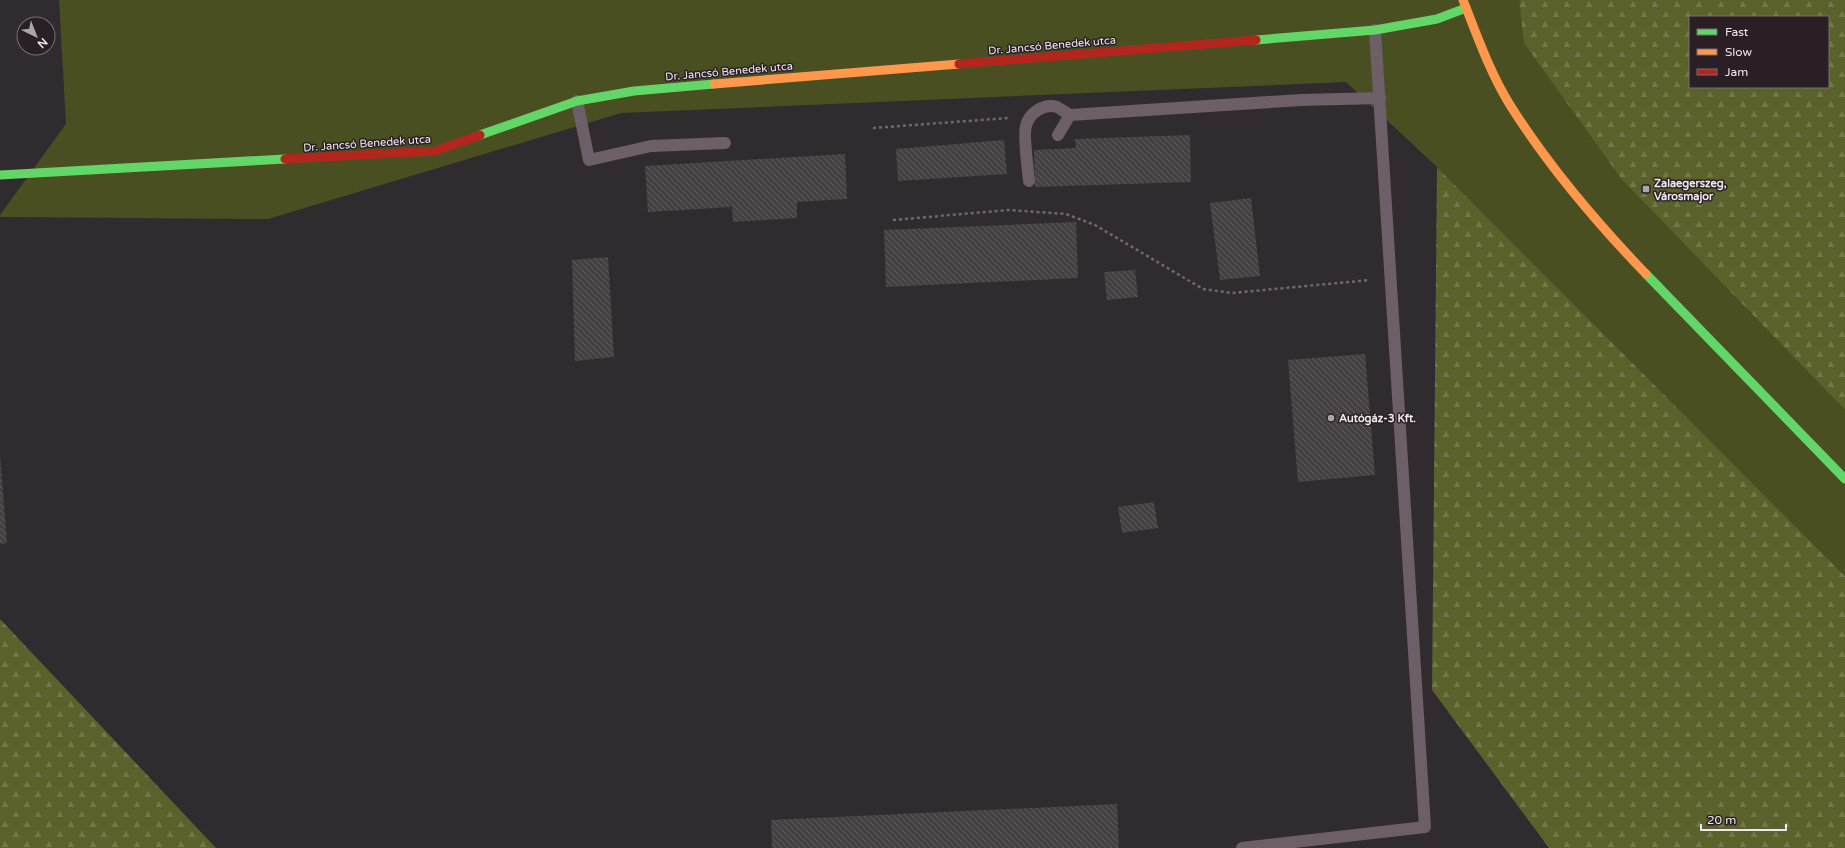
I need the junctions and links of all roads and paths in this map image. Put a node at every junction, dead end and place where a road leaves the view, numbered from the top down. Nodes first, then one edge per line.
1 (1464, 4) edge
2 (1375, 30) junction
3 (1380, 98) junction
4 (578, 101) junction
5 (1070, 116) junction
6 (1030, 117) junction
7 (873, 128) dead end
8 (1058, 135) dead end
9 (725, 142) dead end
10 (0, 176) edge
11 (1029, 181) dead end
12 (893, 220) dead end
13 (1391, 278) junction
14 (1845, 479) edge
15 (1242, 848) edge

1 - 2 street, Dr. Jancsó Benedek utca
1 - 14 street
2 - 3 lane
2 - 4 street, Dr. Jancsó Benedek utca
3 - 5 lane
3 - 13 lane
4 - 9 lane
4 - 10 street, Dr. Jancsó Benedek utca
5 - 6 lane
5 - 8 lane
6 - 7 path
6 - 11 lane
12 - 13 path
13 - 15 lane

